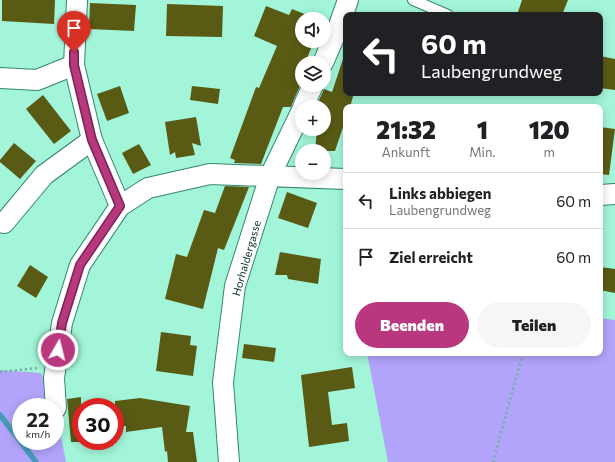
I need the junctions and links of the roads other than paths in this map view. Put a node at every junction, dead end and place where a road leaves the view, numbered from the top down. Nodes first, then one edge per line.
1 (77, 0) edge
2 (348, 0) edge
3 (413, 0) edge
4 (344, 12) edge
5 (441, 12) edge
6 (343, 14) edge
7 (326, 56) edge
8 (74, 65) junction
9 (0, 78) edge
10 (295, 124) edge
11 (92, 140) junction
12 (270, 176) junction
13 (343, 179) edge
14 (615, 194) edge
15 (603, 195) edge
16 (120, 206) junction
17 (4, 223) dead end
18 (55, 398) edge
19 (229, 462) edge

1 - 8 street
2 - 4 street
3 - 5 lane
6 - 7 street
8 - 9 street
8 - 11 street
10 - 12 street, Horhaldergasse
11 - 16 street
11 - 17 street
12 - 13 street
12 - 16 street
12 - 19 street, Horhaldergasse
14 - 15 street
16 - 18 street

